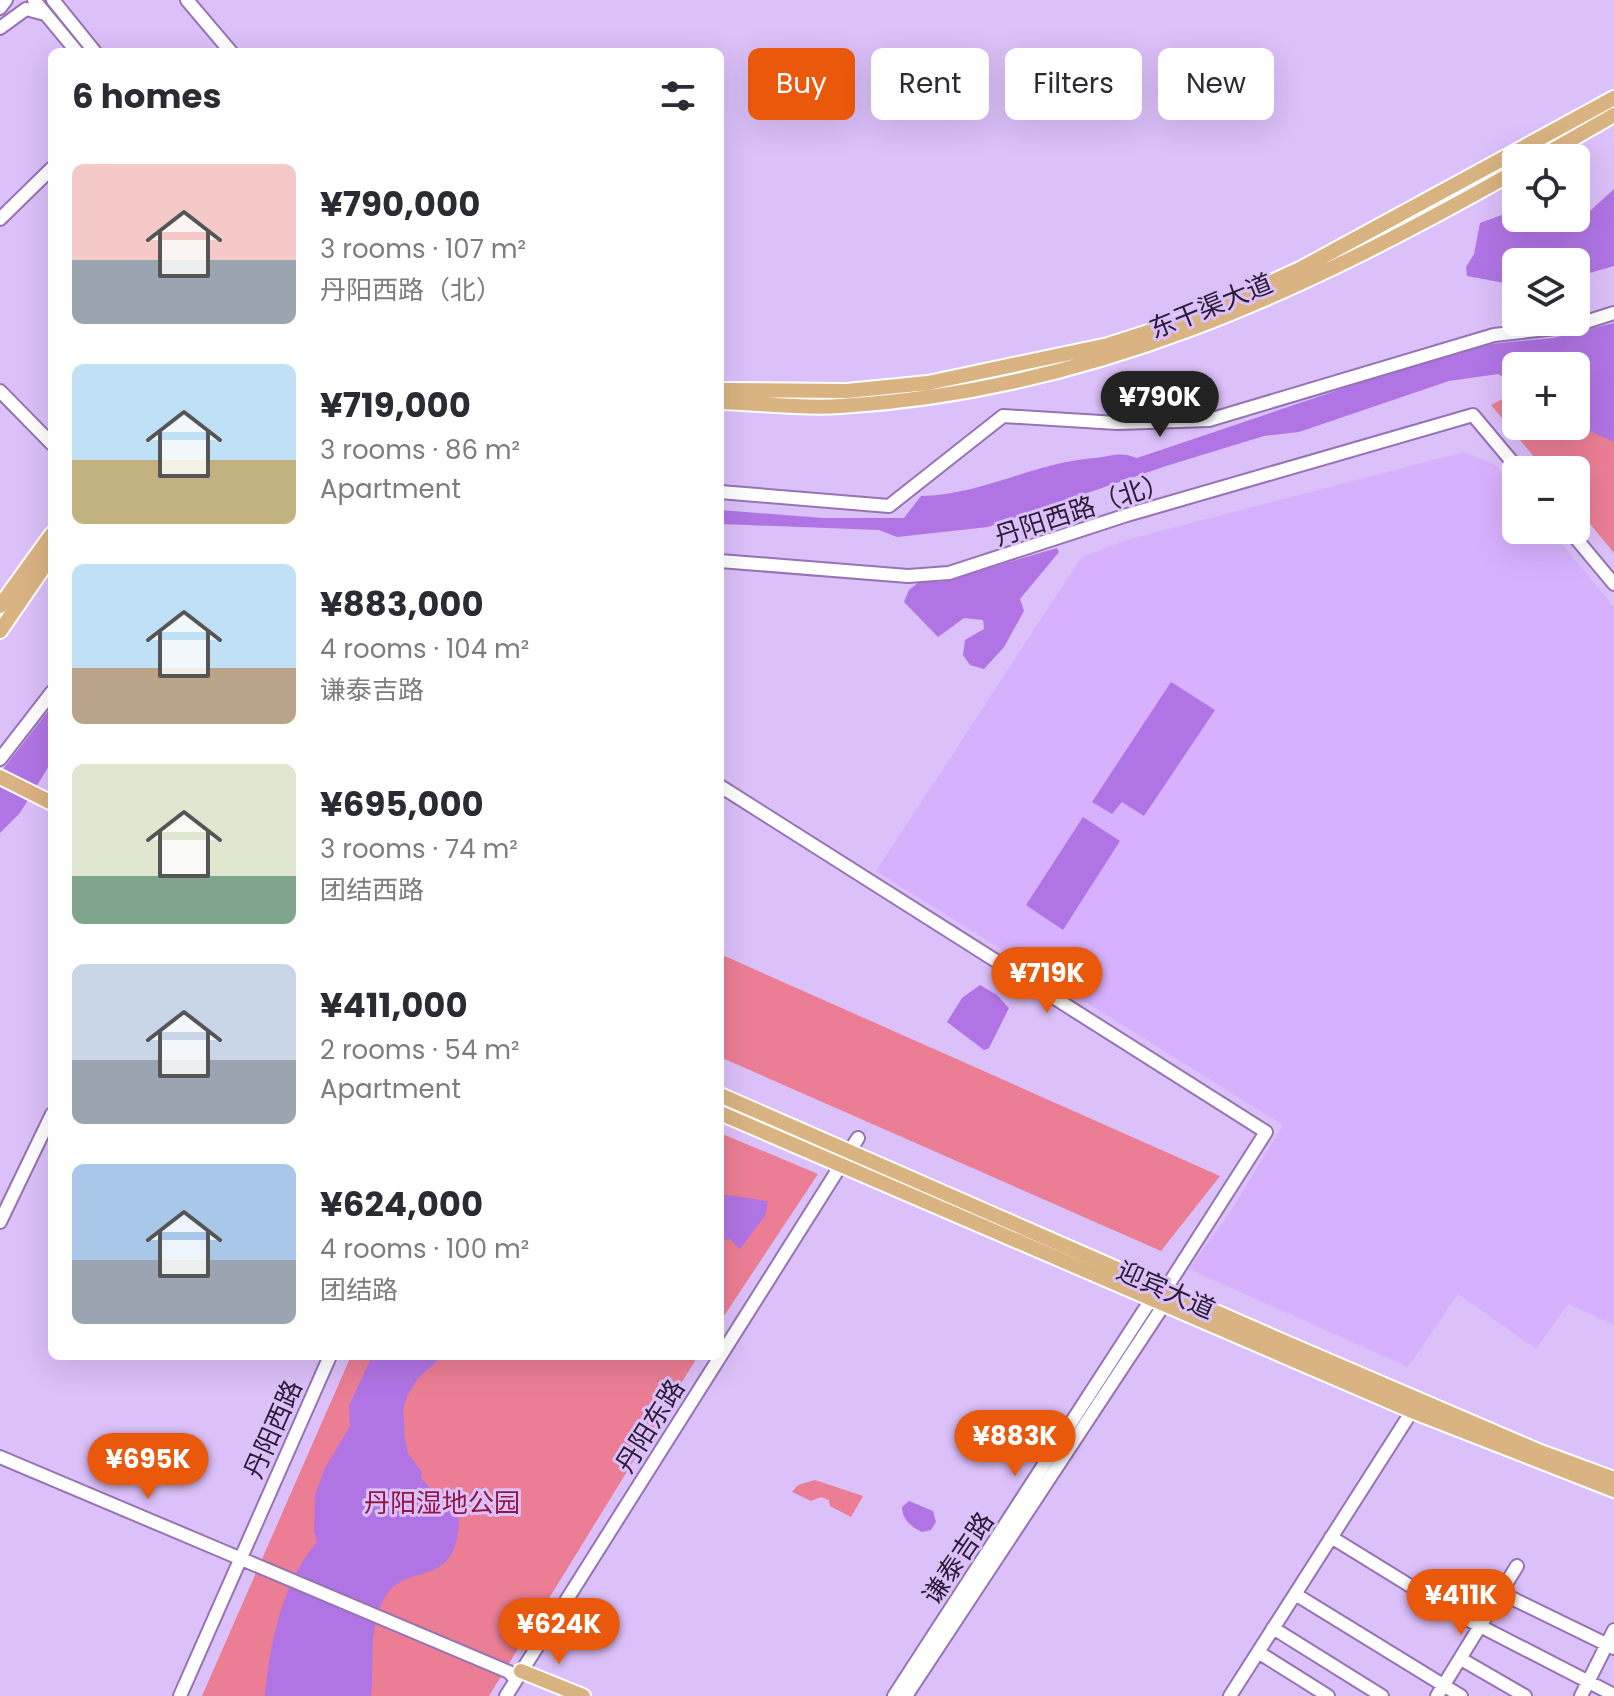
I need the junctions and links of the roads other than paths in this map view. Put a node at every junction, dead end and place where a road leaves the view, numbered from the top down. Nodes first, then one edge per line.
1 (6, 0) edge
2 (34, 0) edge
3 (53, 0) edge
4 (187, 0) edge
5 (0, 8) edge
6 (46, 15) junction
7 (0, 28) edge
8 (74, 48) edge
9 (92, 48) edge
10 (228, 48) edge
11 (1614, 98) edge
12 (1614, 115) edge
13 (1563, 144) edge
14 (48, 172) edge
15 (1502, 179) edge
16 (0, 219) edge
17 (1614, 313) edge
18 (724, 390) edge
19 (0, 391) edge
20 (724, 402) edge
21 (48, 440) edge
22 (1507, 456) edge
23 (724, 492) edge
24 (48, 540) edge
25 (1581, 544) edge
26 (48, 561) edge
27 (724, 561) edge
28 (1614, 584) edge
29 (0, 606) edge
30 (0, 631) edge
31 (48, 697) edge
32 (0, 759) edge
33 (0, 777) edge
34 (0, 788) edge
35 (724, 789) edge
36 (44, 802) edge
37 (724, 1097) edge
38 (724, 1114) edge
39 (48, 1122) edge
40 (858, 1138) dead end
41 (845, 1158) junction
42 (0, 1222) edge
43 (1161, 1297) junction
44 (724, 1348) edge
45 (328, 1360) edge
46 (716, 1360) edge
47 (1412, 1411) junction
48 (0, 1457) edge
49 (1614, 1479) edge
50 (1614, 1490) edge
51 (1331, 1537) junction
52 (237, 1560) junction
53 (1517, 1566) dead end
54 (1501, 1593) junction
55 (1295, 1594) junction
56 (1480, 1627) junction
57 (1273, 1628) junction
58 (1614, 1630) edge
59 (1610, 1646) edge
60 (1258, 1652) junction
61 (1461, 1659) junction
62 (516, 1674) junction
63 (1588, 1683) junction
64 (1440, 1691) edge
65 (1614, 1695) edge
66 (180, 1696) edge
67 (506, 1696) edge
68 (557, 1696) edge
69 (583, 1696) edge
70 (894, 1696) edge
71 (906, 1696) edge
72 (1230, 1696) edge
73 (1328, 1696) edge
74 (1382, 1696) edge
75 (1461, 1696) edge
76 (1525, 1696) edge
77 (1581, 1696) edge

1 - 5 street
2 - 6 street
3 - 9 street
4 - 10 street
6 - 7 street
6 - 8 street
11 - 18 main road, 东干渠大道
12 - 13 main road
14 - 16 street
15 - 20 main road, 东干渠大道
17 - 23 street
19 - 21 street
22 - 27 street, 丹阳西路（北）
24 - 29 main road
25 - 28 street
26 - 30 main road
31 - 32 street
33 - 36 main road
34 - 36 main road
35 - 43 street
37 - 41 main road, 迎宾大道
38 - 41 main road, 迎宾大道
39 - 42 street
40 - 41 street, 丹阳东路
41 - 43 main road, 迎宾大道
41 - 44 street, 丹阳东路
43 - 47 main road, 迎宾大道
43 - 49 main road, 迎宾大道
43 - 70 street, 谦泰吉路
43 - 71 street, 谦泰吉路
45 - 52 street, 丹阳西路
46 - 62 street, 丹阳东路
47 - 50 main road, 迎宾大道
47 - 51 street
48 - 52 street
51 - 55 street
51 - 56 street
52 - 62 street
52 - 66 street, 丹阳西路
53 - 54 street
54 - 56 street
54 - 59 street
55 - 57 street
55 - 64 street
56 - 61 street
56 - 63 street
57 - 60 street
57 - 74 street
58 - 59 street
59 - 63 street
60 - 72 street
60 - 73 street
61 - 64 street
61 - 76 street
62 - 67 street, 丹阳东路
62 - 68 main road
62 - 69 main road
63 - 65 street
63 - 77 street
64 - 75 street

